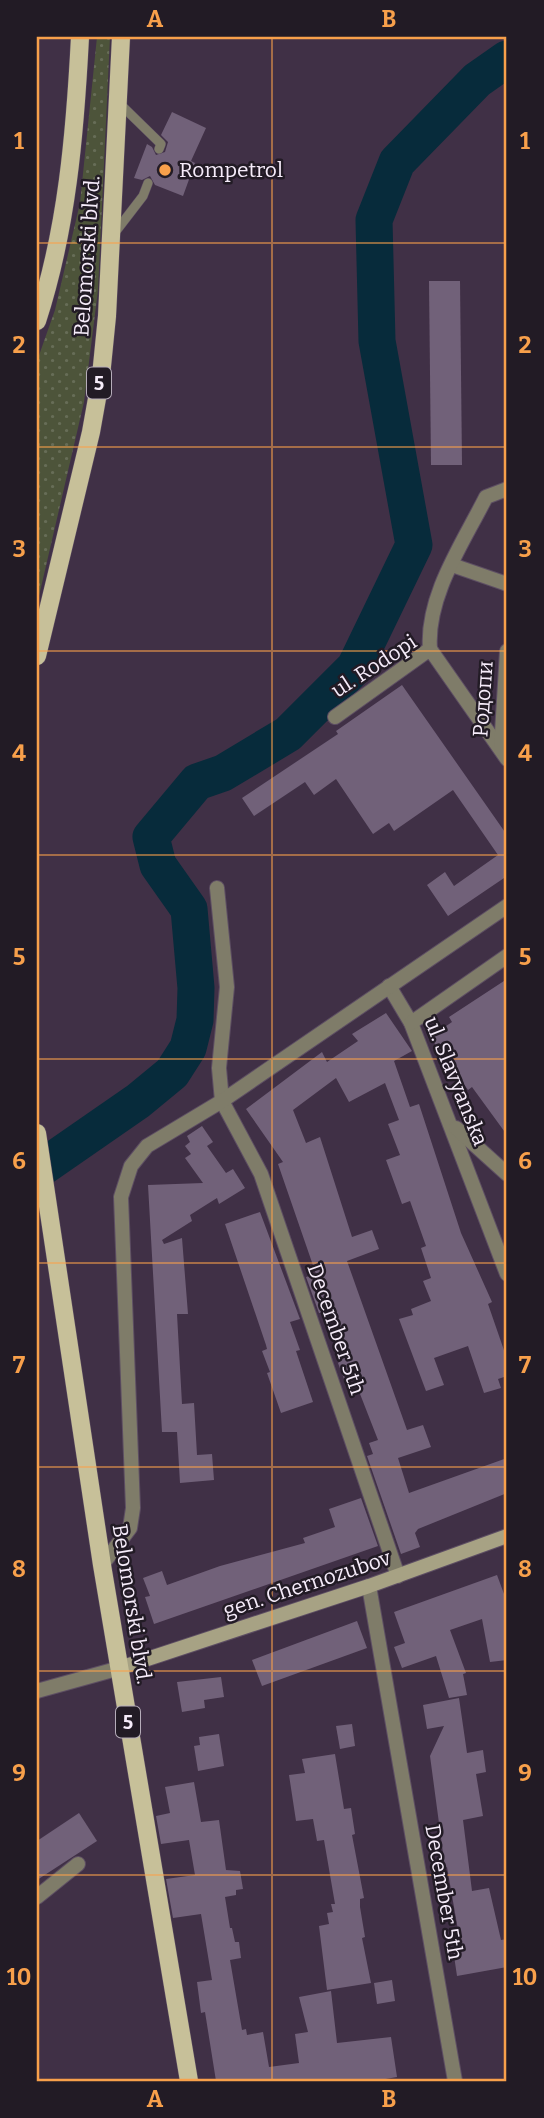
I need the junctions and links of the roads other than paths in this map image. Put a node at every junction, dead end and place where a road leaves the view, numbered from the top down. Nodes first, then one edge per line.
1 (80, 37) edge
2 (121, 37) edge
3 (119, 103) junction
4 (159, 149) dead end
5 (148, 183) dead end
6 (110, 239) junction
7 (37, 321) edge
8 (507, 489) edge
9 (452, 565) junction
10 (507, 584) edge
11 (37, 615) edge
12 (41, 637) junction
13 (430, 649) junction
14 (507, 651) edge
15 (37, 656) edge
16 (335, 717) dead end
17 (504, 754) edge
18 (217, 888) dead end
19 (507, 906) edge
20 (507, 956) edge
21 (389, 986) junction
22 (411, 1023) junction
23 (222, 1101) junction
24 (453, 1125) junction
25 (37, 1133) edge
26 (507, 1174) edge
27 (507, 1274) edge
28 (507, 1536) edge
29 (102, 1564) junction
30 (398, 1576) junction
31 (369, 1586) junction
32 (120, 1668) junction
33 (37, 1691) edge
34 (78, 1864) dead end
35 (37, 1897) edge
36 (189, 2081) edge
37 (455, 2081) edge

1 - 7 main road, Belomorski blvd.
2 - 3 main road, 5
3 - 4 lane
3 - 6 main road, Belomorski blvd. / 5
5 - 6 lane
6 - 12 main road, Belomorski blvd. / 5
8 - 9 street
9 - 10 street
9 - 13 street
11 - 12 main road
12 - 15 main road, Belomorski blvd. / 5
13 - 16 street, ul. Rodopi
13 - 17 street, ul. Rodopi
14 - 17 street, Родопи
18 - 23 street
19 - 21 street
20 - 22 street
21 - 22 street, ul. Slavyanska
21 - 23 street
22 - 24 street, ul. Slavyanska
23 - 29 street
23 - 30 street, December 5th
24 - 26 street
24 - 27 street, ul. Slavyanska
25 - 29 main road, Belomorski blvd. / 5
28 - 30 street, gen. Chernozubov
29 - 32 main road, Belomorski blvd. / 5
30 - 31 street, gen. Chernozubov
31 - 32 street, gen. Chernozubov
31 - 37 street, December 5th
32 - 33 street
32 - 36 main road, Belomorski blvd. / 5
34 - 35 street

